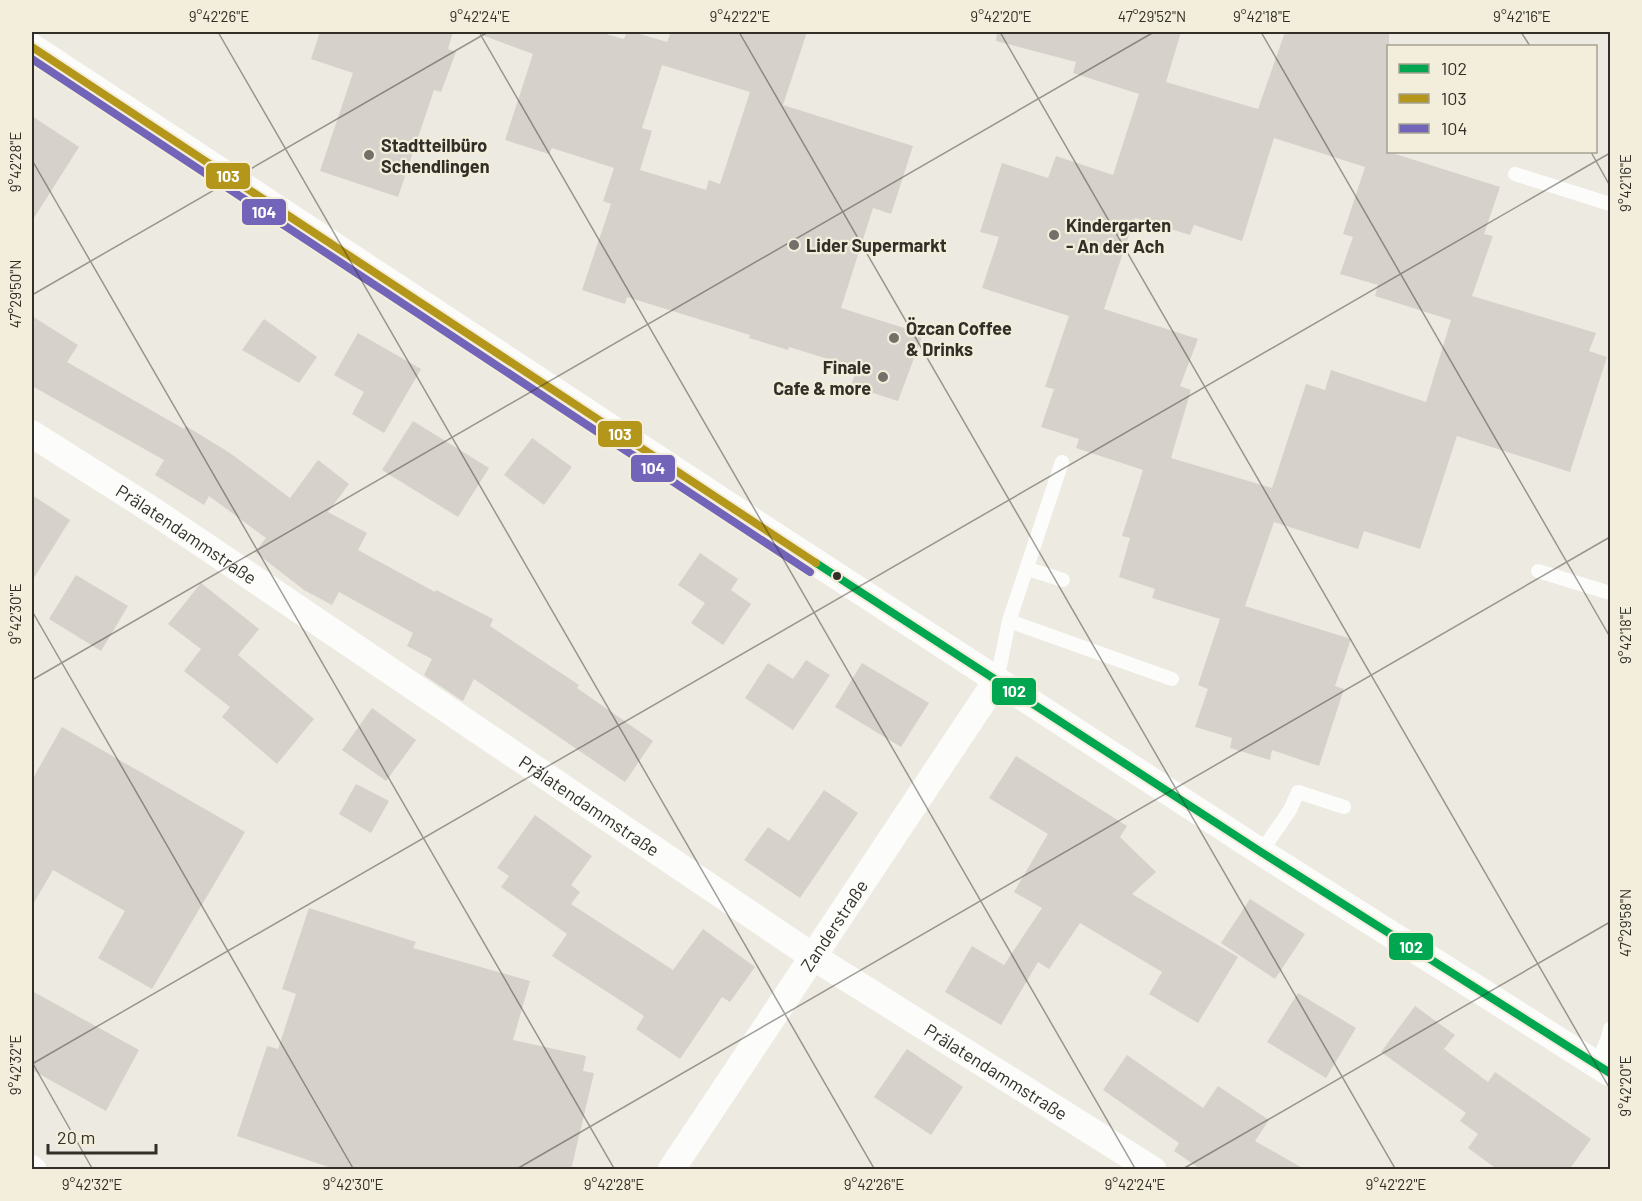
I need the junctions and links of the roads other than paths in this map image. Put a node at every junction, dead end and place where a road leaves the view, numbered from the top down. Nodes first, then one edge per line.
1 (32, 47) edge
2 (1515, 174) dead end
3 (1611, 204) edge
4 (32, 434) edge
5 (1062, 462) dead end
6 (1028, 569) junction
7 (1538, 571) dead end
8 (1064, 580) dead end
9 (1611, 593) edge
10 (1009, 621) junction
11 (1172, 679) dead end
12 (997, 680) junction
13 (1344, 807) dead end
14 (1261, 852) junction
15 (812, 956) junction
16 (1611, 1029) edge
17 (1603, 1069) edge
18 (671, 1170) edge
19 (1153, 1170) edge

1 - 12 street
2 - 3 lane
4 - 15 street, Prälatendammstraße
5 - 6 lane
6 - 8 lane
6 - 10 lane
7 - 9 lane
10 - 11 lane
10 - 12 lane
12 - 14 street
12 - 15 street, Zanderstraße
13 - 14 lane
14 - 17 street
15 - 18 street, Zanderstraße
15 - 19 street, Prälatendammstraße
16 - 17 lane

